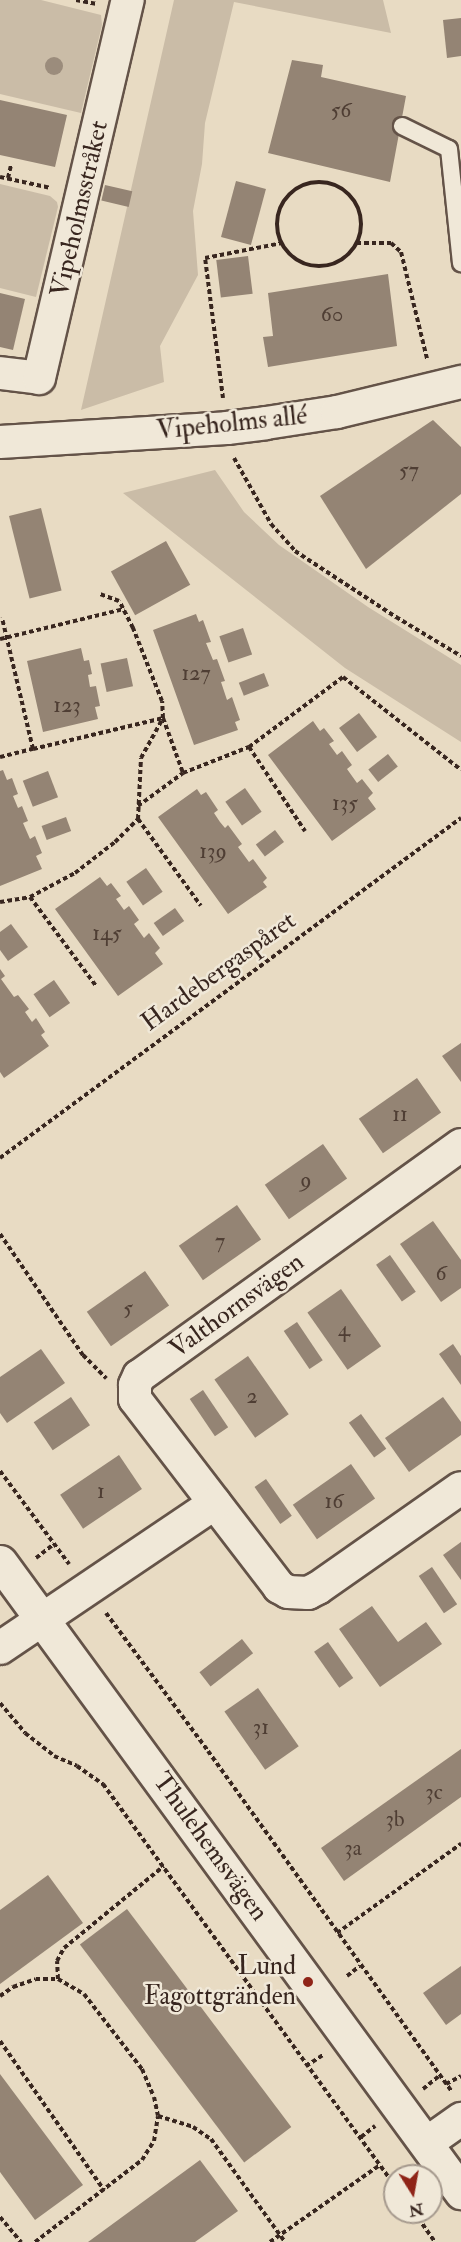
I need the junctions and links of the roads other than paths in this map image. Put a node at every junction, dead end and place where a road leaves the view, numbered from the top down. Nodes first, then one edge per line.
1 (128, 0) edge
2 (402, 126) dead end
3 (461, 263) edge
4 (0, 373) edge
5 (448, 385) edge
6 (0, 442) edge
7 (461, 1145) edge
8 (461, 1488) edge
9 (215, 1503) junction
10 (0, 1562) edge
11 (43, 1617) junction
12 (0, 1648) edge
13 (458, 2109) edge
14 (427, 2143) junction
15 (461, 2192) edge

1 - 4 street, Vipeholmsstråket
2 - 3 lane
5 - 6 street, Vipeholms allé
7 - 9 street, Valthornsvägen
8 - 9 street
9 - 11 street
10 - 11 street, Thulehemsvägen
11 - 12 street
11 - 14 street, Thulehemsvägen
13 - 14 street
14 - 15 street, Thulehemsvägen

